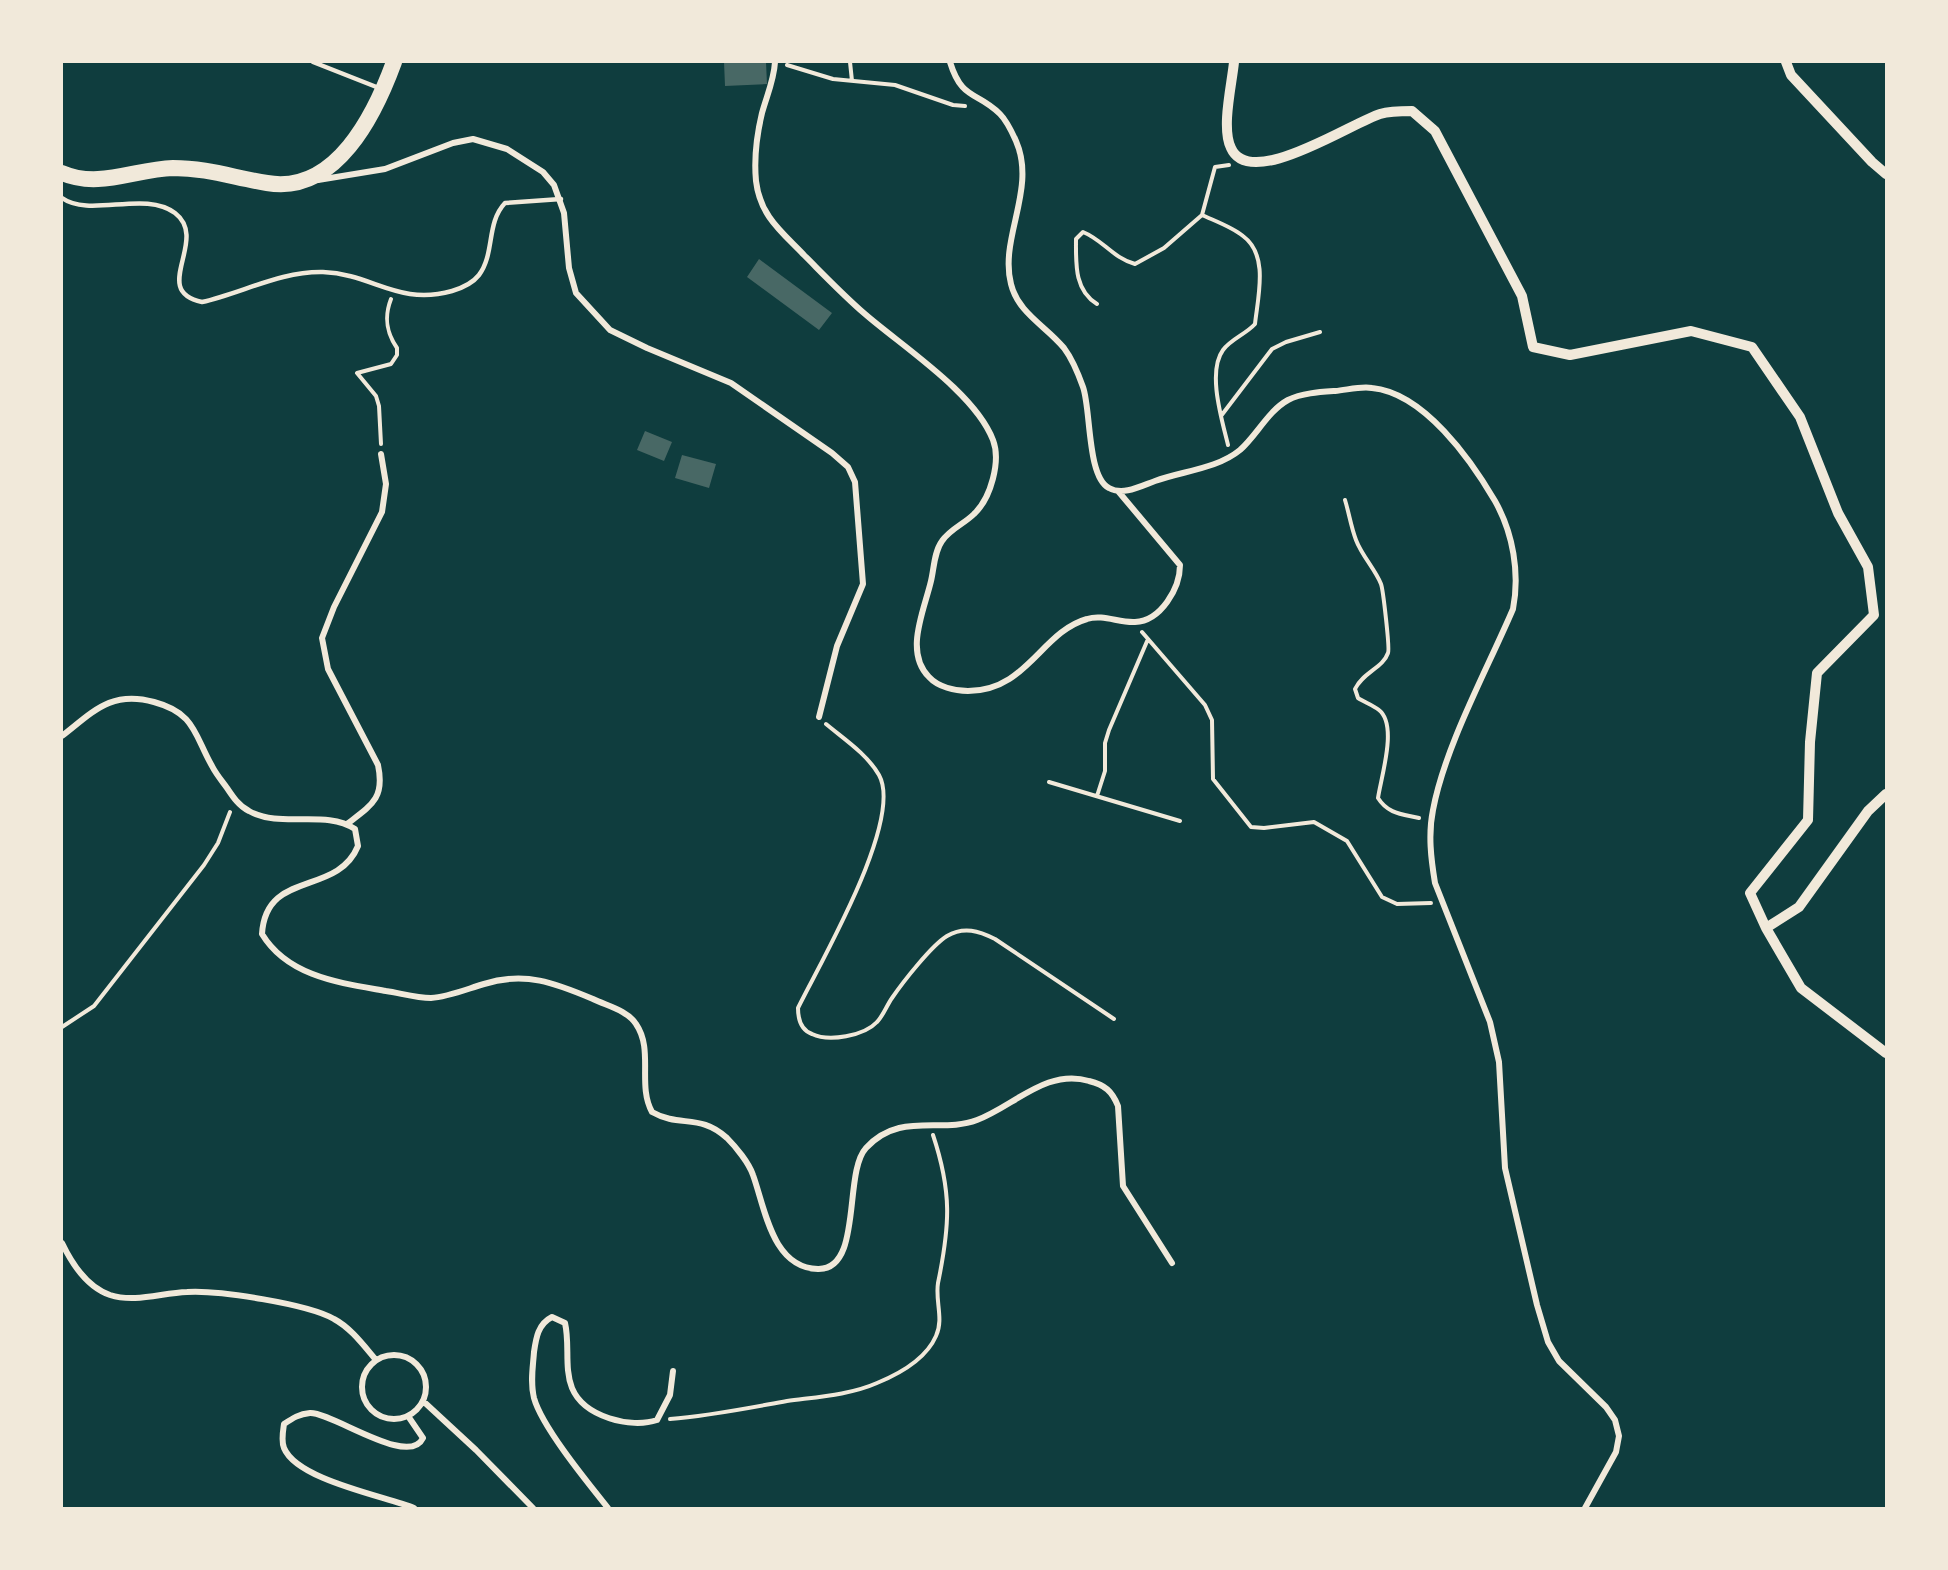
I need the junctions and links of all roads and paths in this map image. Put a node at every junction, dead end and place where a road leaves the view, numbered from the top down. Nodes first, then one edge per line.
1 (313, 62) edge
2 (394, 62) edge
3 (775, 62) edge
4 (850, 62) edge
5 (950, 62) edge
6 (1234, 62) edge
7 (1786, 62) edge
8 (852, 81) junction
9 (384, 90) junction
10 (985, 104) junction
11 (1251, 163) junction
12 (62, 173) edge
13 (1887, 174) edge
14 (294, 184) junction
15 (62, 198) edge
16 (561, 199) junction
17 (1202, 215) junction
18 (394, 291) junction
19 (1097, 304) dead end
20 (1320, 332) dead end
21 (1221, 416) junction
22 (381, 454) joint
23 (1231, 456) junction
24 (1118, 491) junction
25 (1345, 500) dead end
26 (1134, 622) junction
27 (1148, 639) junction
28 (819, 717) joint
29 (62, 736) edge
30 (1049, 782) dead end
31 (1887, 794) edge
32 (1097, 796) junction
33 (235, 801) junction
34 (1432, 820) junction
35 (1180, 821) dead end
36 (347, 824) junction
37 (1442, 902) junction
38 (1766, 928) junction
39 (1114, 1019) dead end
40 (62, 1027) edge
41 (1887, 1053) edge
42 (929, 1123) junction
43 (62, 1243) edge
44 (1172, 1263) dead end
45 (376, 1360) junction
46 (673, 1371) dead end
47 (423, 1401) junction
48 (408, 1416) junction
49 (657, 1420) junction
50 (414, 1509) edge
51 (533, 1509) edge
52 (608, 1509) edge
53 (1586, 1509) edge

1 - 9 lane
2 - 9 highway
3 - 8 path
3 - 26 street
4 - 8 path
5 - 10 street
6 - 11 street
7 - 13 street
8 - 10 path
9 - 14 highway
10 - 24 street
11 - 17 path
11 - 38 street
12 - 14 highway
14 - 16 street
15 - 18 lane
16 - 18 lane
16 - 28 street
17 - 19 path
17 - 21 path
18 - 22 path
20 - 21 path
21 - 23 path
22 - 36 street
23 - 24 street
23 - 34 street
24 - 26 street
25 - 34 path
26 - 27 path
27 - 32 path
27 - 37 path
28 - 39 path
29 - 33 street
30 - 32 path
31 - 38 street
32 - 35 path
33 - 36 street
33 - 40 path
34 - 37 street
36 - 42 street
37 - 53 street
38 - 41 street
42 - 44 street
42 - 49 path
43 - 45 street
45 - 47 street
45 - 48 street
46 - 49 street
47 - 48 street
47 - 51 street
48 - 50 street
49 - 52 street

